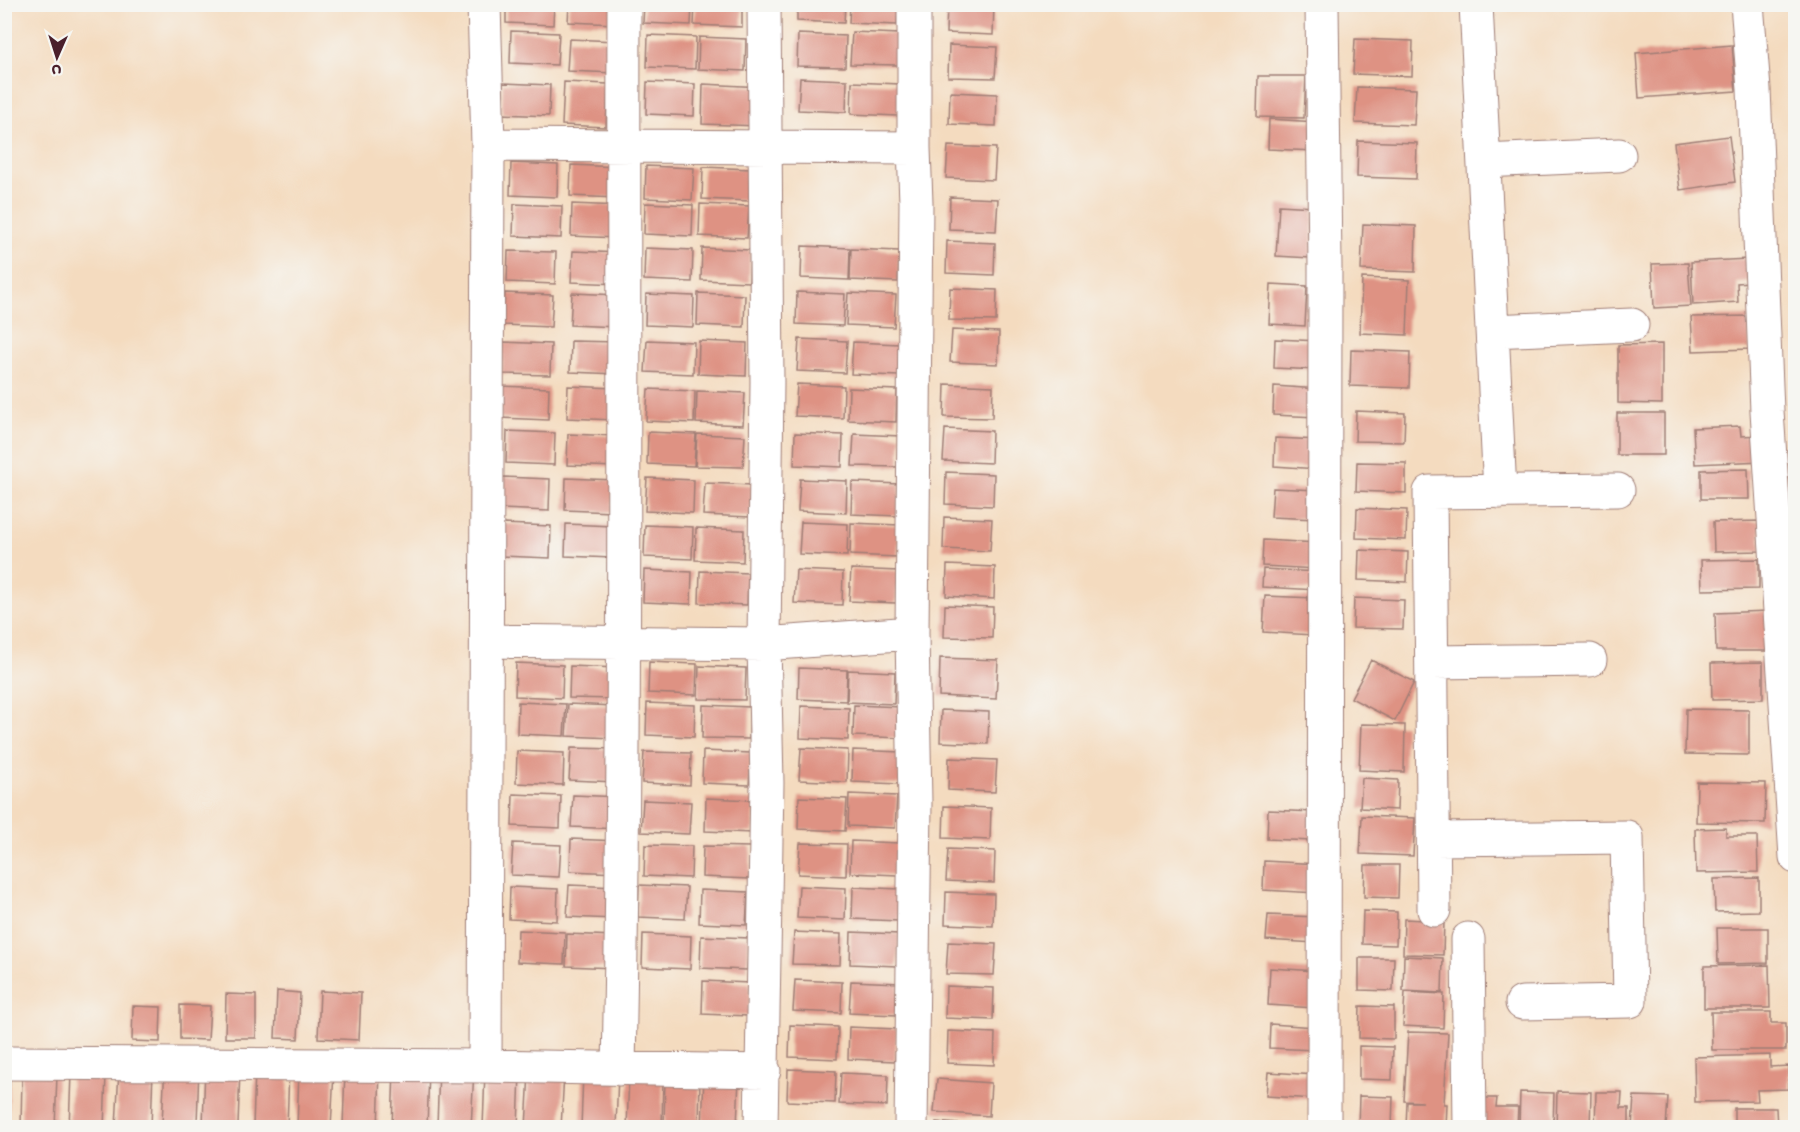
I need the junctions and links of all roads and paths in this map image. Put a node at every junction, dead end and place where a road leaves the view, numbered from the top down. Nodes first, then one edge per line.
1 (484, 4) edge
2 (624, 4) edge
3 (764, 4) edge
4 (914, 4) edge
5 (1322, 4) edge
6 (1476, 4) edge
7 (1747, 4) edge
8 (488, 145) junction
9 (623, 147) junction
10 (764, 148) junction
11 (914, 148) junction
12 (1619, 155) dead end
13 (1484, 161) junction
14 (1632, 325) dead end
15 (1492, 332) junction
16 (1781, 410) edge
17 (1618, 490) dead end
18 (1500, 492) junction
19 (1786, 569) edge
20 (912, 633) junction
21 (623, 640) junction
22 (488, 641) junction
23 (764, 644) junction
24 (1590, 660) dead end
25 (1432, 662) junction
26 (1435, 839) junction
27 (1796, 857) edge
28 (1434, 910) dead end
29 (1468, 939) dead end
30 (1522, 1003) dead end
31 (4, 1064) edge
32 (486, 1066) junction
33 (619, 1069) junction
34 (764, 1071) junction
35 (761, 1128) edge
36 (911, 1128) edge
37 (1324, 1128) edge
38 (1470, 1128) edge

1 - 8 street
2 - 9 street
3 - 10 street
4 - 11 street
5 - 37 street
6 - 13 street
7 - 16 street
8 - 9 street
8 - 22 street
9 - 10 street
9 - 21 street
10 - 11 street
10 - 23 street
11 - 20 street
12 - 13 street
13 - 15 street
14 - 15 street
15 - 18 street
16 - 19 street
17 - 18 street
18 - 25 street
19 - 27 street
20 - 23 street
20 - 36 street
21 - 22 street
21 - 23 street
21 - 33 street
22 - 32 street
23 - 34 street
24 - 25 street
25 - 26 street
26 - 28 street
26 - 30 street
29 - 38 street
31 - 32 street
32 - 33 street
33 - 34 street
34 - 35 street

